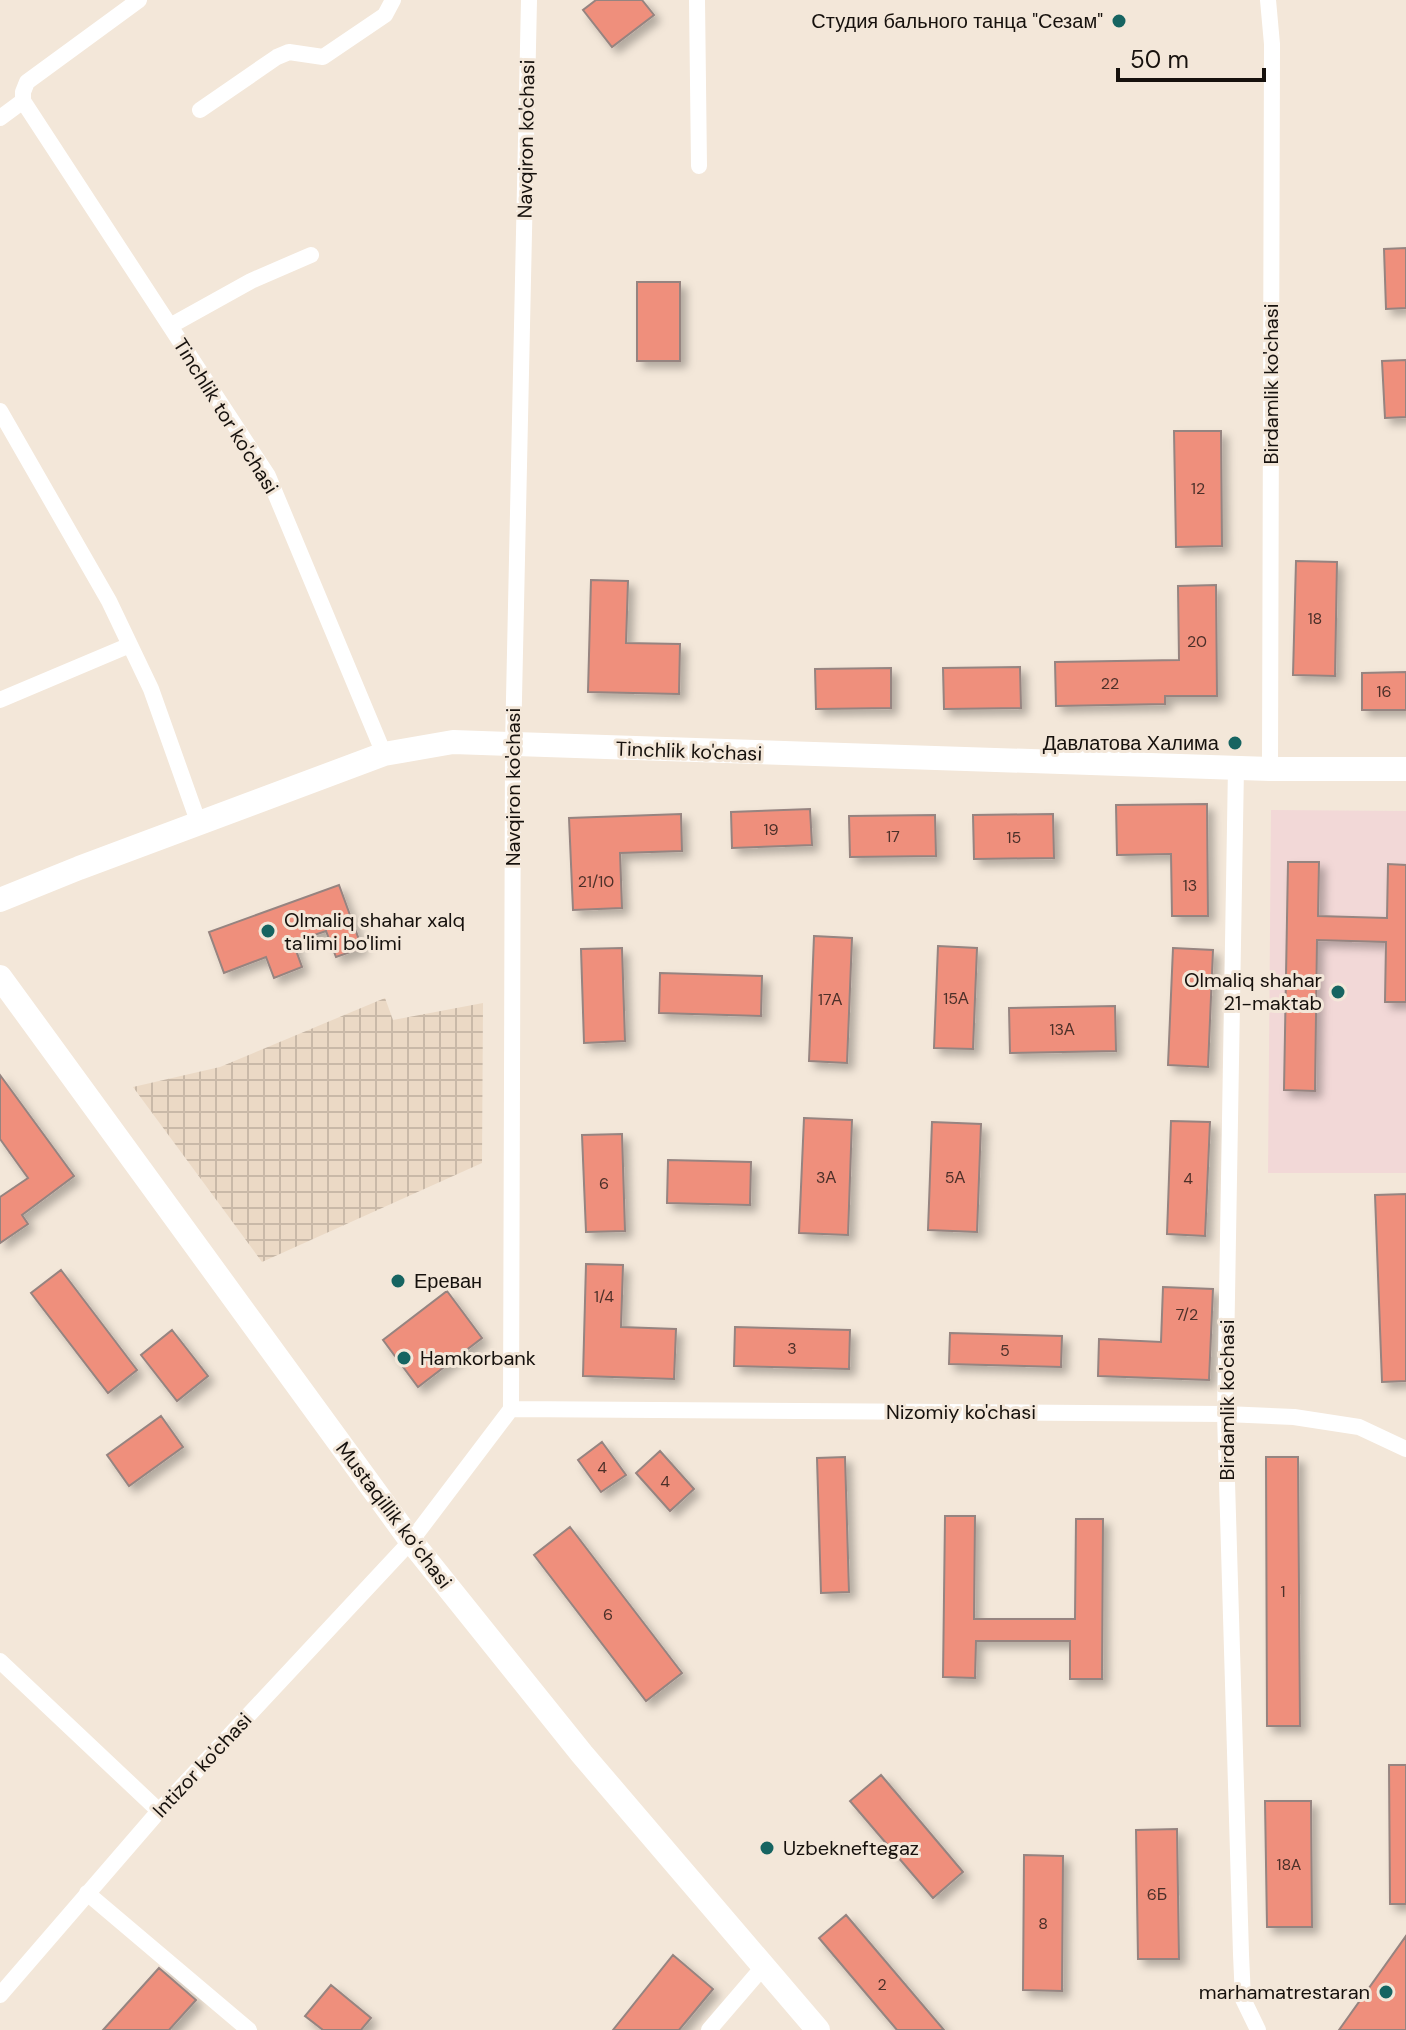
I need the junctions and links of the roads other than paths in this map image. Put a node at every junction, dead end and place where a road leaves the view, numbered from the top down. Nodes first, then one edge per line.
1 (139, 0) edge
2 (393, 0) edge
3 (529, 0) edge
4 (697, 0) edge
5 (1268, 0) edge
6 (23, 101) junction
7 (200, 110) dead end
8 (0, 118) edge
9 (699, 166) dead end
10 (311, 255) dead end
11 (170, 326) junction
12 (0, 411) edge
13 (130, 645) junction
14 (0, 700) edge
15 (513, 745) junction
16 (384, 754) junction
17 (1236, 767) junction
18 (1270, 769) junction
19 (1406, 769) edge
20 (199, 824) junction
21 (0, 900) edge
22 (0, 977) edge
23 (511, 1409) junction
24 (1225, 1414) junction
25 (1406, 1449) edge
26 (411, 1541) junction
27 (0, 1661) edge
28 (159, 1811) junction
29 (87, 1893) junction
30 (763, 1967) junction
31 (0, 1995) edge
32 (249, 2030) edge
33 (709, 2030) edge
34 (818, 2030) edge
35 (1258, 2030) edge

1 - 6 street
2 - 7 street
3 - 15 street, Navqiron ko'chasi
4 - 9 street
5 - 18 street, Birdamlik ko'chasi
6 - 8 street
6 - 11 street, Tinchlik tor ko'chasi
10 - 11 street
11 - 16 street, Tinchlik tor ko'chasi
12 - 13 street
13 - 14 street
13 - 20 street
15 - 16 main road, Tinchlik ko'chasi
15 - 17 main road, Tinchlik ko'chasi
15 - 23 street, Navqiron ko'chasi
16 - 20 main road, Tinchlik ko'chasi
17 - 18 main road, Tinchlik ko'chasi
17 - 24 street, Birdamlik ko'chasi
18 - 19 main road, Tinchlik ko'chasi
20 - 21 main road, Tinchlik ko'chasi
22 - 26 main road, Mustaqillik koʻchasi
23 - 24 street, Nizomiy ko'chasi
23 - 26 street
24 - 25 street, Nizomiy ko'chasi
24 - 35 street, Birdamlik ko'chasi
26 - 28 street, Intizor ko'chasi
26 - 30 main road, Mustaqillik koʻchasi
27 - 28 street
28 - 29 street, Intizor ko'chasi
29 - 31 street, Intizor ko'chasi
29 - 32 street
30 - 33 street
30 - 34 main road, Mustaqillik koʻchasi

